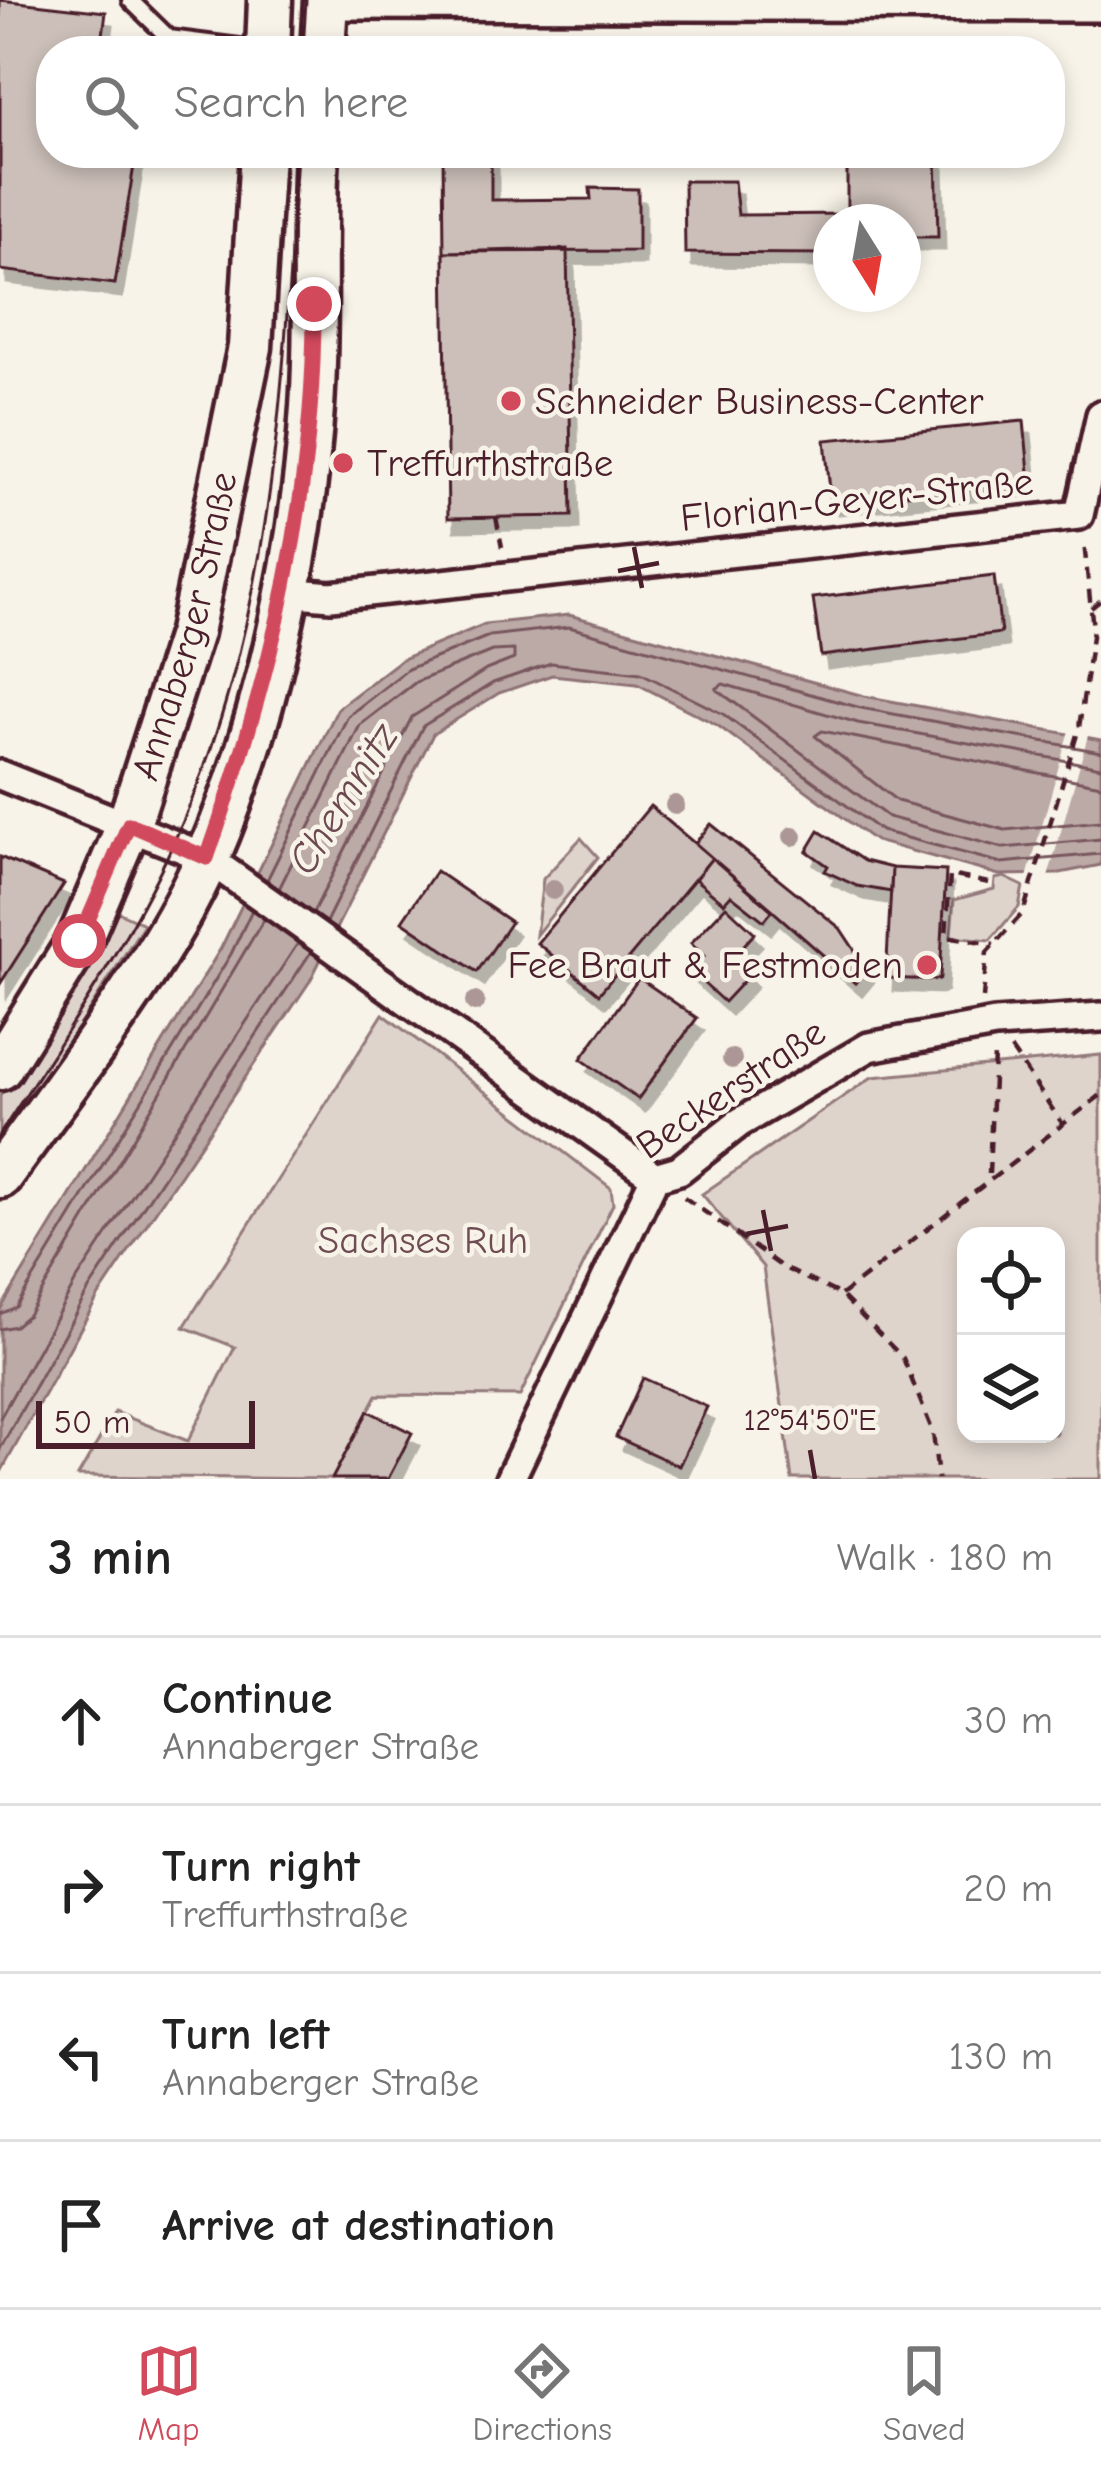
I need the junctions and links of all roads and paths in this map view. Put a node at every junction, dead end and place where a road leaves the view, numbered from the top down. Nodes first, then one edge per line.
1 (130, 0) edge
2 (270, 0) edge
3 (326, 3) edge
4 (1101, 7) edge
5 (168, 36) edge
6 (269, 36) edge
7 (324, 36) edge
8 (261, 168) edge
9 (317, 168) edge
10 (1101, 415) edge
11 (1079, 515) junction
12 (286, 592) junction
13 (1101, 600) edge
14 (1091, 608) junction
15 (1090, 670) junction
16 (1101, 673) edge
17 (0, 775) edge
18 (129, 824) junction
19 (216, 864) junction
20 (989, 883) dead end
21 (994, 944) junction
22 (1101, 1016) edge
23 (995, 1024) junction
24 (0, 1068) edge
25 (1101, 1095) edge
26 (1062, 1123) junction
27 (0, 1176) edge
28 (989, 1176) junction
29 (655, 1177) junction
30 (841, 1295) junction
31 (510, 1479) edge
32 (938, 1479) edge

1 - 5 lane
2 - 6 main road
3 - 4 street
3 - 7 main road
8 - 18 main road, Annaberger Straße
9 - 12 main road, Annaberger Straße
10 - 11 street
11 - 12 street, Florian-Geyer-Straße
11 - 14 path
12 - 19 main road, Annaberger Straße
13 - 14 path
14 - 15 path
15 - 16 path
15 - 21 path
17 - 18 street
18 - 19 street
18 - 24 main road, Annaberger Straße
19 - 27 main road, Annaberger Straße
19 - 29 street
20 - 21 path
21 - 23 path
22 - 23 street, Beckerstraße
23 - 26 path
23 - 28 path
23 - 29 street, Beckerstraße
25 - 26 path
26 - 28 path
28 - 30 path
29 - 30 path
29 - 31 street, Beckerstraße
30 - 32 path

